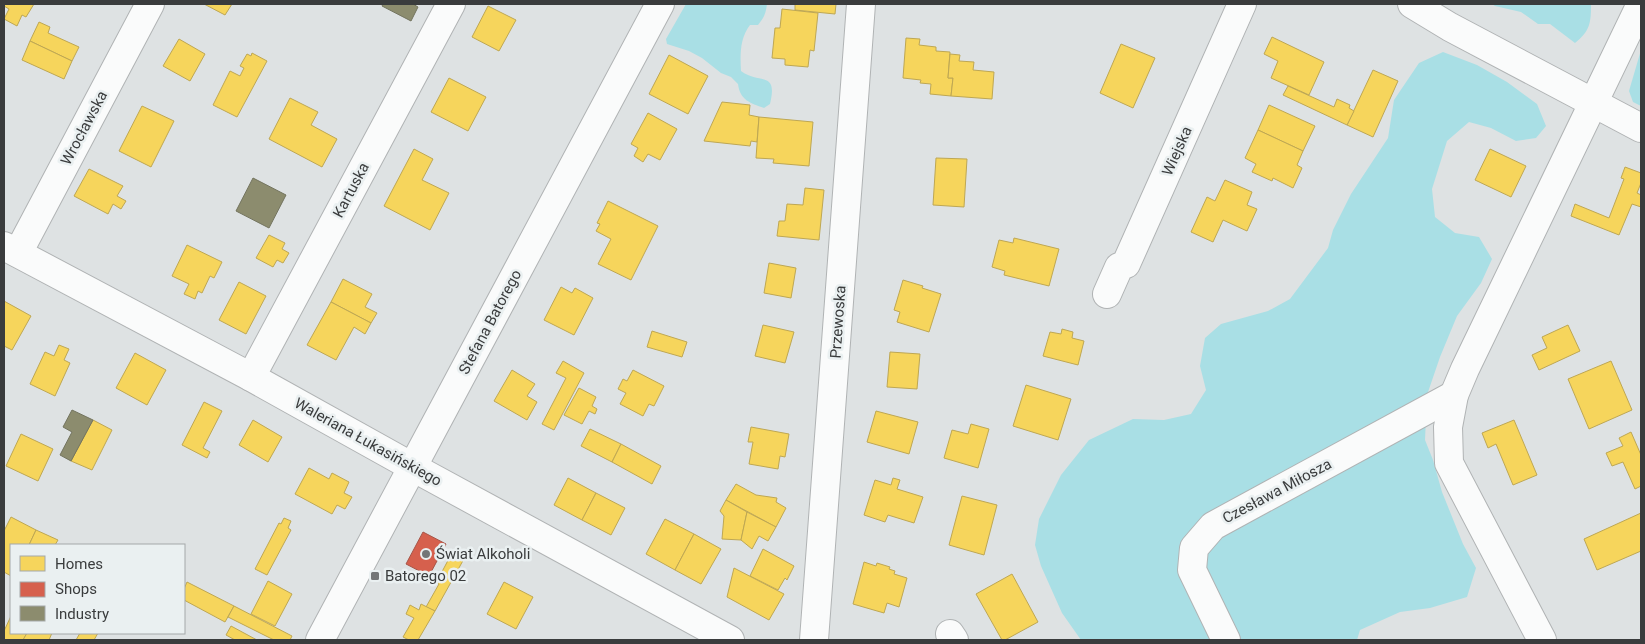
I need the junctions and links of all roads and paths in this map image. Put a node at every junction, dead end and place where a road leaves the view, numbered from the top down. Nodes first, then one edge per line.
1 (150, 4) edge
2 (451, 4) edge
3 (660, 4) edge
4 (861, 4) edge
5 (1242, 4) edge
6 (1412, 4) edge
7 (1641, 4) edge
8 (1594, 104) junction
9 (1641, 128) edge
10 (11, 249) edge
11 (1107, 294) dead end
12 (252, 377) junction
13 (1454, 395) junction
14 (413, 467) junction
15 (320, 640) edge
16 (730, 640) edge
17 (814, 640) edge
18 (1226, 640) edge
19 (1542, 640) edge

1 - 10 street, Wrocławska
2 - 12 street, Kartuska
3 - 14 street, Stefana Batorego
4 - 17 street, Przewoska
5 - 11 street, Wiejska
6 - 8 street
7 - 8 street
8 - 9 street
8 - 13 street
10 - 12 street, Waleriana Łukasińskiego
12 - 14 street, Waleriana Łukasińskiego
13 - 18 street, Czesława Miłosza
13 - 19 street
14 - 15 street, Stefana Batorego
14 - 16 street, Waleriana Łukasińskiego

